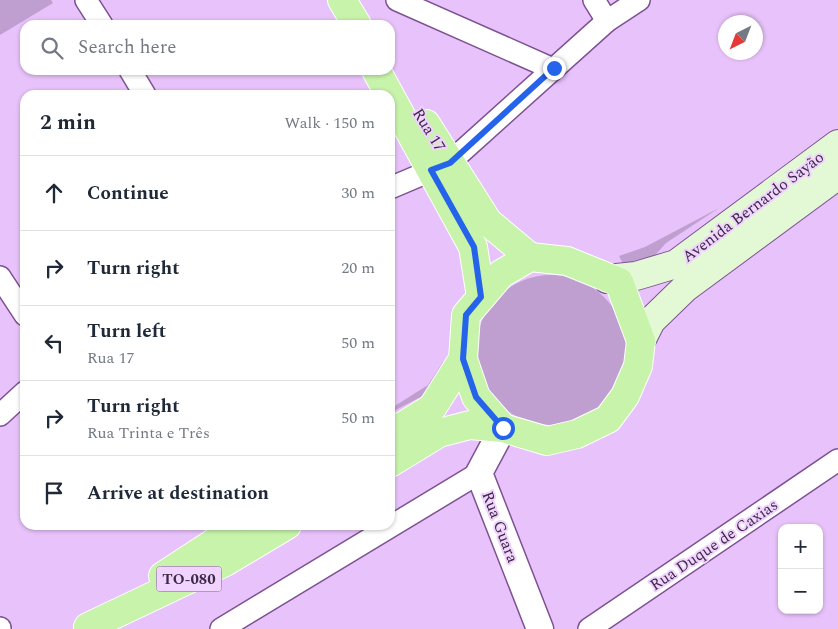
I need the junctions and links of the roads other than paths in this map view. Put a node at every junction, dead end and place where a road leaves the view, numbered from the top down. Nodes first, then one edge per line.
1 (86, 0) edge
2 (342, 0) edge
3 (397, 0) edge
4 (594, 0) edge
5 (639, 0) edge
6 (99, 20) edge
7 (354, 20) edge
8 (607, 21) junction
9 (554, 68) junction
10 (133, 75) edge
11 (379, 75) edge
12 (394, 75) edge
13 (142, 90) edge
14 (389, 90) edge
15 (395, 99) edge
16 (838, 144) edge
17 (440, 167) junction
18 (838, 175) edge
19 (395, 186) edge
20 (530, 257) junction
21 (0, 277) edge
22 (607, 279) junction
23 (481, 297) junction
24 (20, 307) edge
25 (641, 341) junction
26 (463, 359) junction
27 (20, 397) edge
28 (0, 415) edge
29 (503, 428) junction
30 (395, 431) edge
31 (395, 460) edge
32 (838, 460) edge
33 (479, 473) junction
34 (395, 524) edge
35 (234, 530) edge
36 (279, 530) edge
37 (384, 530) edge
38 (532, 626) edge
39 (86, 628) edge
40 (220, 629) edge
41 (589, 629) edge

1 - 6 street
2 - 7 main road
3 - 9 street
4 - 8 street
5 - 8 street
8 - 9 street
9 - 17 street
10 - 13 street
11 - 14 main road, Rua 17
12 - 17 main road, Rua 17
15 - 17 main road, Rua 17
16 - 22 main road, Avenida Bernardo Sayão
17 - 19 street
17 - 20 main road, Rua 17
17 - 23 main road, Rua 17
18 - 25 main road, Avenida Bernardo Sayão
20 - 22 main road
20 - 23 main road
21 - 24 street
22 - 25 main road
23 - 26 main road
25 - 29 main road
26 - 29 main road
26 - 30 main road
27 - 28 street
29 - 31 main road
29 - 33 street, Rua Guara
32 - 41 street, Rua Duque de Caxias
33 - 34 street
33 - 38 street, Rua Guara
35 - 39 main road, TO-080
36 - 39 main road, TO-080
37 - 40 street

